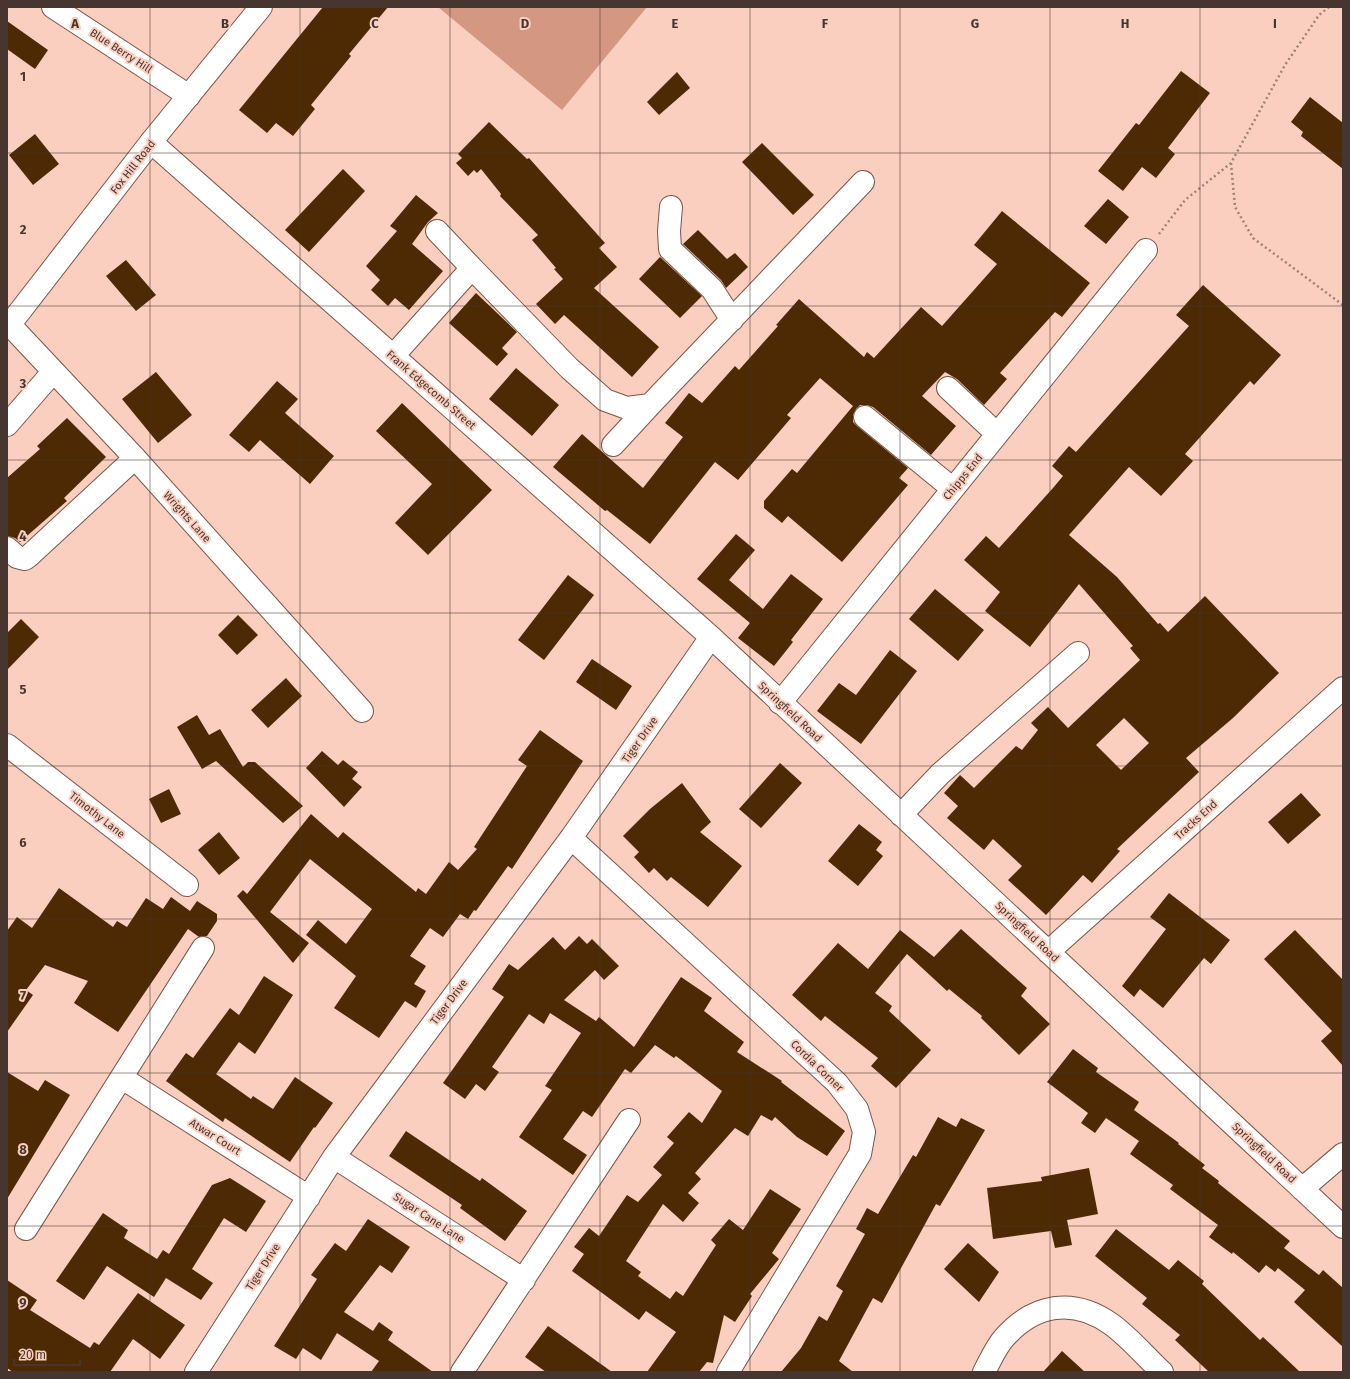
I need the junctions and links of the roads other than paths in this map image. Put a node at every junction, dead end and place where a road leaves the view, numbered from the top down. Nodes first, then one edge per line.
1 (53, 7) edge
2 (261, 7) edge
3 (189, 96) junction
4 (151, 142) junction
5 (863, 182) dead end
6 (671, 207) dead end
7 (437, 231) dead end
8 (1146, 250) road end
9 (472, 268) junction
10 (732, 320) junction
11 (8, 327) edge
12 (393, 356) junction
13 (53, 372) junction
14 (948, 388) dead end
15 (650, 405) junction
16 (865, 417) dead end
17 (7, 425) edge
18 (998, 434) junction
19 (613, 445) dead end
20 (134, 458) junction
21 (953, 489) junction
22 (7, 548) edge
23 (711, 638) junction
24 (1078, 653) dead end
25 (1343, 688) edge
26 (780, 703) junction
27 (362, 711) dead end
28 (7, 745) edge
29 (901, 815) junction
30 (571, 838) junction
31 (187, 885) dead end
32 (203, 948) dead end
33 (1048, 952) junction
34 (122, 1078) junction
35 (629, 1120) dead end
36 (1343, 1154) edge
37 (334, 1156) junction
38 (1302, 1188) junction
39 (309, 1197) junction
40 (1343, 1227) edge
41 (26, 1229) dead end
42 (524, 1280) junction
43 (196, 1372) edge
44 (462, 1372) edge
45 (728, 1372) edge
46 (984, 1372) edge
47 (1162, 1372) edge

1 - 3 street, Blue Berry Hill
2 - 3 street, Fox Hill Road
3 - 4 street, Fox Hill Road
4 - 11 street, Fox Hill Road
4 - 12 street, Frank Edgecomb Street
5 - 10 street
6 - 10 street
7 - 9 street
8 - 18 street, Chipps End
9 - 12 street
9 - 15 street
10 - 15 street
11 - 13 street, Wrights Lane
12 - 23 street, Frank Edgecomb Street
13 - 17 street
13 - 20 street, Wrights Lane
14 - 18 street
15 - 19 street
16 - 21 street
18 - 21 street, Chipps End
20 - 22 street
20 - 27 street, Wrights Lane
21 - 26 street, Chipps End
23 - 26 street, Springfield Road
23 - 30 street, Tiger Drive
24 - 29 street
25 - 33 street, Tracks End
26 - 29 street, Springfield Road
28 - 31 street, Timothy Lane
29 - 33 street, Springfield Road
30 - 37 street, Tiger Drive
30 - 45 street, Cordia Corner
32 - 34 street
33 - 38 street, Springfield Road
34 - 39 street, Atwar Court
34 - 41 street
35 - 42 street
36 - 38 street
37 - 39 street, Tiger Drive
37 - 42 street, Sugar Cane Lane
38 - 40 street, Springfield Road
39 - 43 street, Tiger Drive
42 - 44 street
46 - 47 street

